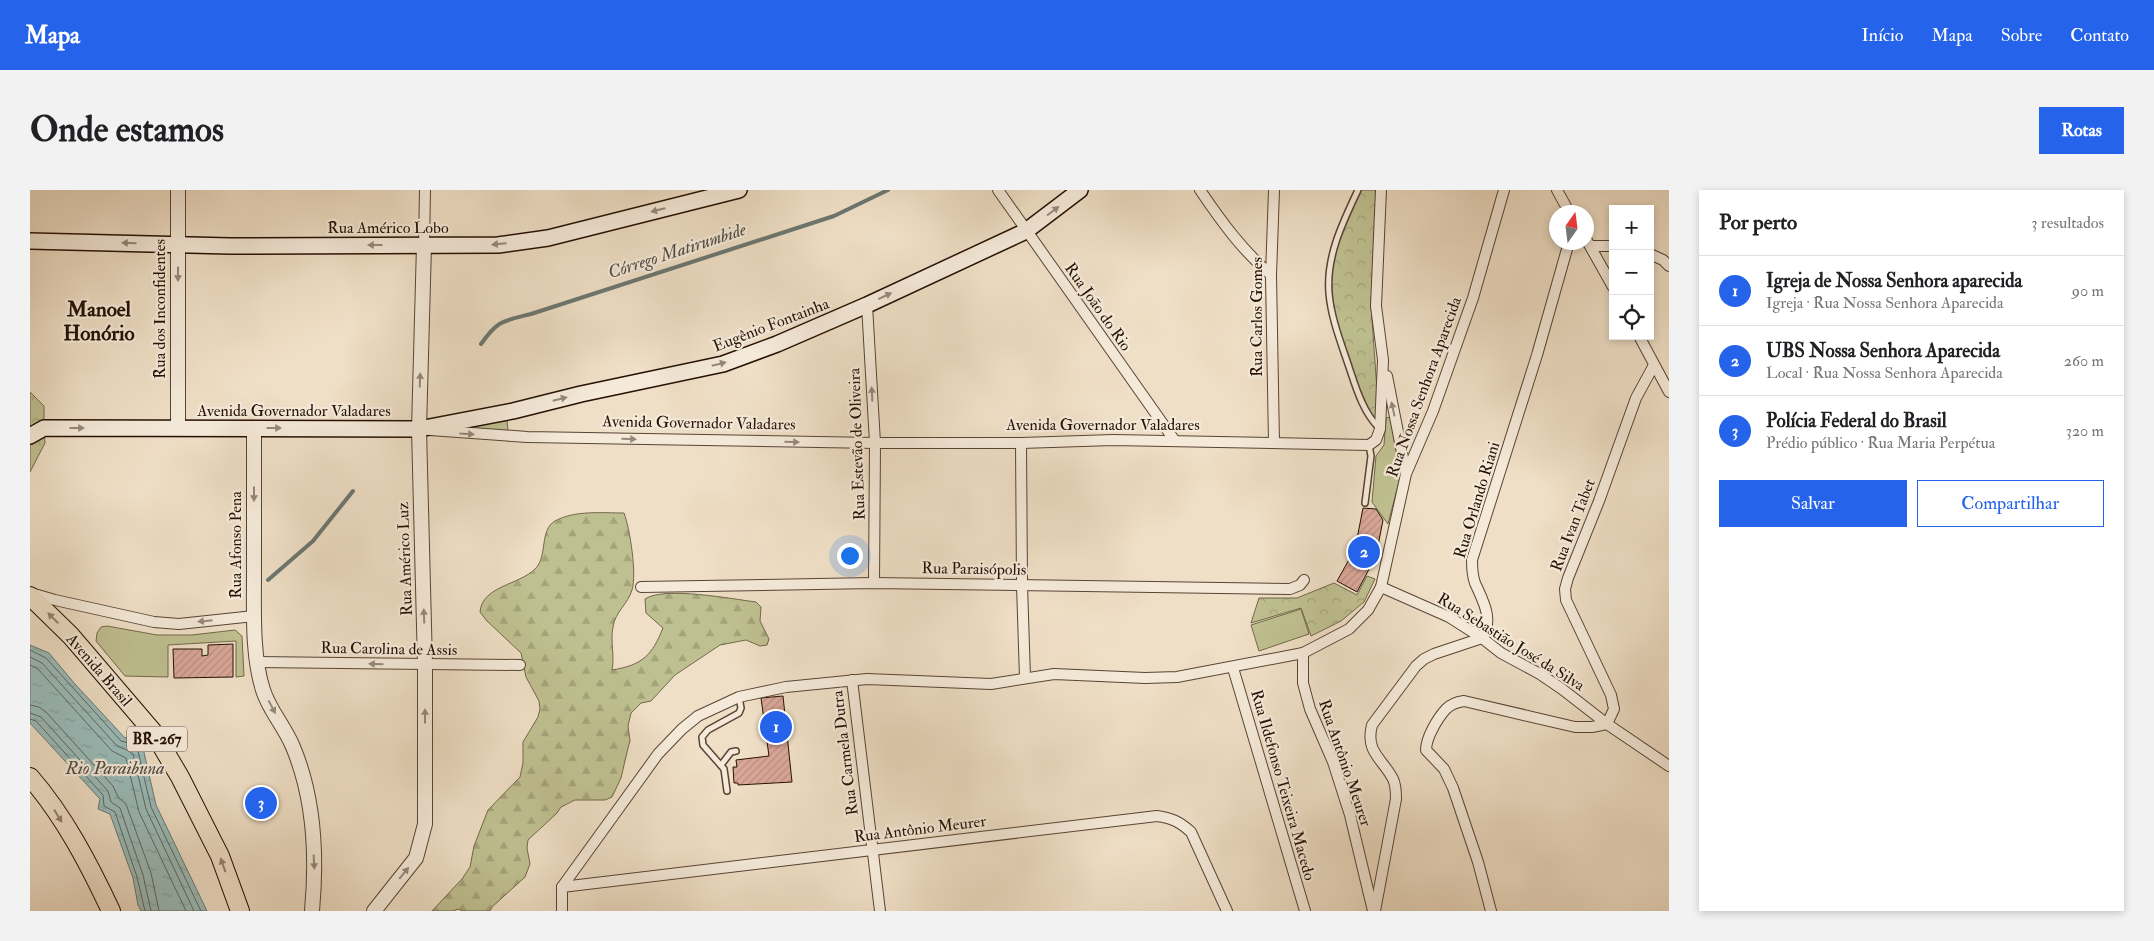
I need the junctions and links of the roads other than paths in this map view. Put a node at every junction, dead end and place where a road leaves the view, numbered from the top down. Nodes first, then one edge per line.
1 (178, 190) edge
2 (425, 190) edge
3 (739, 190) edge
4 (998, 190) edge
5 (1080, 190) edge
6 (1200, 190) edge
7 (1274, 190) edge
8 (1358, 190) edge
9 (1504, 190) edge
10 (1557, 190) edge
11 (1384, 192) edge
12 (1565, 205) edge
13 (1026, 231) junction
14 (30, 241) edge
15 (1594, 243) edge
16 (178, 245) junction
17 (424, 245) junction
18 (1609, 245) edge
19 (1567, 250) edge
20 (1593, 250) edge
21 (1654, 256) edge
22 (1669, 266) edge
23 (1271, 275) junction
24 (1609, 280) edge
25 (867, 305) junction
26 (1641, 340) edge
27 (1383, 360) junction
28 (1654, 365) junction
29 (1669, 392) edge
30 (178, 428) junction
31 (254, 428) junction
32 (419, 429) junction
33 (1380, 429) junction
34 (30, 436) edge
35 (1174, 441) junction
36 (875, 443) junction
37 (1021, 443) junction
38 (1274, 443) junction
39 (1369, 445) junction
40 (1406, 474) junction
41 (1365, 504) dead end
42 (1304, 580) dead end
43 (874, 583) junction
44 (1022, 585) junction
45 (641, 587) dead end
46 (1382, 587) junction
47 (30, 594) edge
48 (254, 616) junction
49 (1482, 638) junction
50 (1304, 653) junction
51 (258, 662) junction
52 (425, 665) junction
53 (520, 665) dead end
54 (1233, 668) junction
55 (1026, 678) junction
56 (852, 680) junction
57 (738, 698) junction
58 (1607, 724) junction
59 (736, 752) dead end
60 (721, 765) junction
61 (1669, 766) edge
62 (34, 785) edge
63 (727, 791) dead end
64 (872, 850) junction
65 (562, 887) junction
66 (111, 911) edge
67 (240, 911) edge
68 (312, 911) edge
69 (374, 911) edge
70 (562, 911) edge
71 (880, 911) edge
72 (1227, 911) edge
73 (1305, 911) edge
74 (1374, 911) edge
75 (1491, 911) edge

1 - 16 street, Rua dos Inconfidentes
2 - 17 street, Rua Américo Luz
3 -> 17 main road, Rua Américo Lobo
4 - 13 street, Rua João do Rio
13 -> 5 main road, Eugênio Fontainha
6 - 23 street
7 - 23 street, Rua Carlos Gomes
8 - 33 lane
9 - 40 street, Rua Nossa Senhora Aparecida
10 - 12 street
11 - 27 street
25 -> 13 main road, Eugênio Fontainha
13 - 35 street, Rua João do Rio
16 -> 14 main road, Rua Américo Lobo
15 - 18 street
17 -> 16 main road, Rua Américo Lobo
16 -> 30 street, Rua dos Inconfidentes
32 -> 17 street, Rua Américo Luz
19 - 49 street, Rua Orlando Riani
20 - 24 street
21 - 22 street
23 - 38 street, Rua Carlos Gomes
32 -> 25 main road, Eugênio Fontainha
36 -> 25 street, Rua Estevão de Oliveira
26 - 28 street
27 - 33 street
40 -> 27 street
28 - 29 street
28 - 58 street, Rua Ivan Tabet
30 - 31 main road, Avenida Governador Valadares
34 -> 30 main road, Avenida Governador Valadares
31 -> 32 main road, Avenida Governador Valadares
31 -> 48 street, Rua Afonso Pena
32 -> 36 street, Avenida Governador Valadares
52 -> 32 street, Rua Américo Luz
33 - 39 street
35 - 37 street, Avenida Governador Valadares
35 - 38 street, Avenida Governador Valadares
36 - 37 street, Avenida Governador Valadares
36 - 43 street, Rua Estevão de Oliveira
37 - 44 street
38 - 39 street, Avenida Governador Valadares
39 - 41 lane
40 - 46 street, Rua Nossa Senhora Aparecida
42 - 44 street, Rua Paraisópolis
43 - 44 street, Rua Paraisópolis
43 - 45 street, Rua Paraisópolis
44 - 55 street
46 - 49 street, Rua Sebastião José da Silva
46 - 50 street, Rua Nossa Senhora Aparecida
48 -> 47 street
67 -> 47 highway, Avenida Brasil / BR-267
48 - 51 street, Rua Afonso Pena
49 - 58 street, Rua Sebastião José da Silva
49 - 74 street
50 - 54 street, Rua Nossa Senhora Aparecida
50 - 74 street, Rua Antônio Meurer
52 -> 51 street, Rua Carolina de Assis
51 -> 68 street, Rua Afonso Pena
52 - 53 street, Rua Carolina de Assis
69 -> 52 street, Rua Américo Luz
54 - 55 street, Rua Nossa Senhora Aparecida
54 - 73 street, Rua Ildefonso Teixeira Macedo
55 - 56 street, Rua Nossa Senhora Aparecida
56 - 57 street, Rua Nossa Senhora Aparecida
56 - 64 street, Rua Carmela Dutra
57 - 60 lane
57 - 65 street, Rua Nossa Senhora Aparecida
58 - 61 street, Rua Sebastião José da Silva
58 - 75 street
59 - 60 lane
60 - 63 lane
62 -> 66 highway
64 - 65 street, Rua Antônio Meurer
64 - 71 street, Rua Carmela Dutra
64 - 72 street, Rua Antônio Meurer
65 - 70 street

